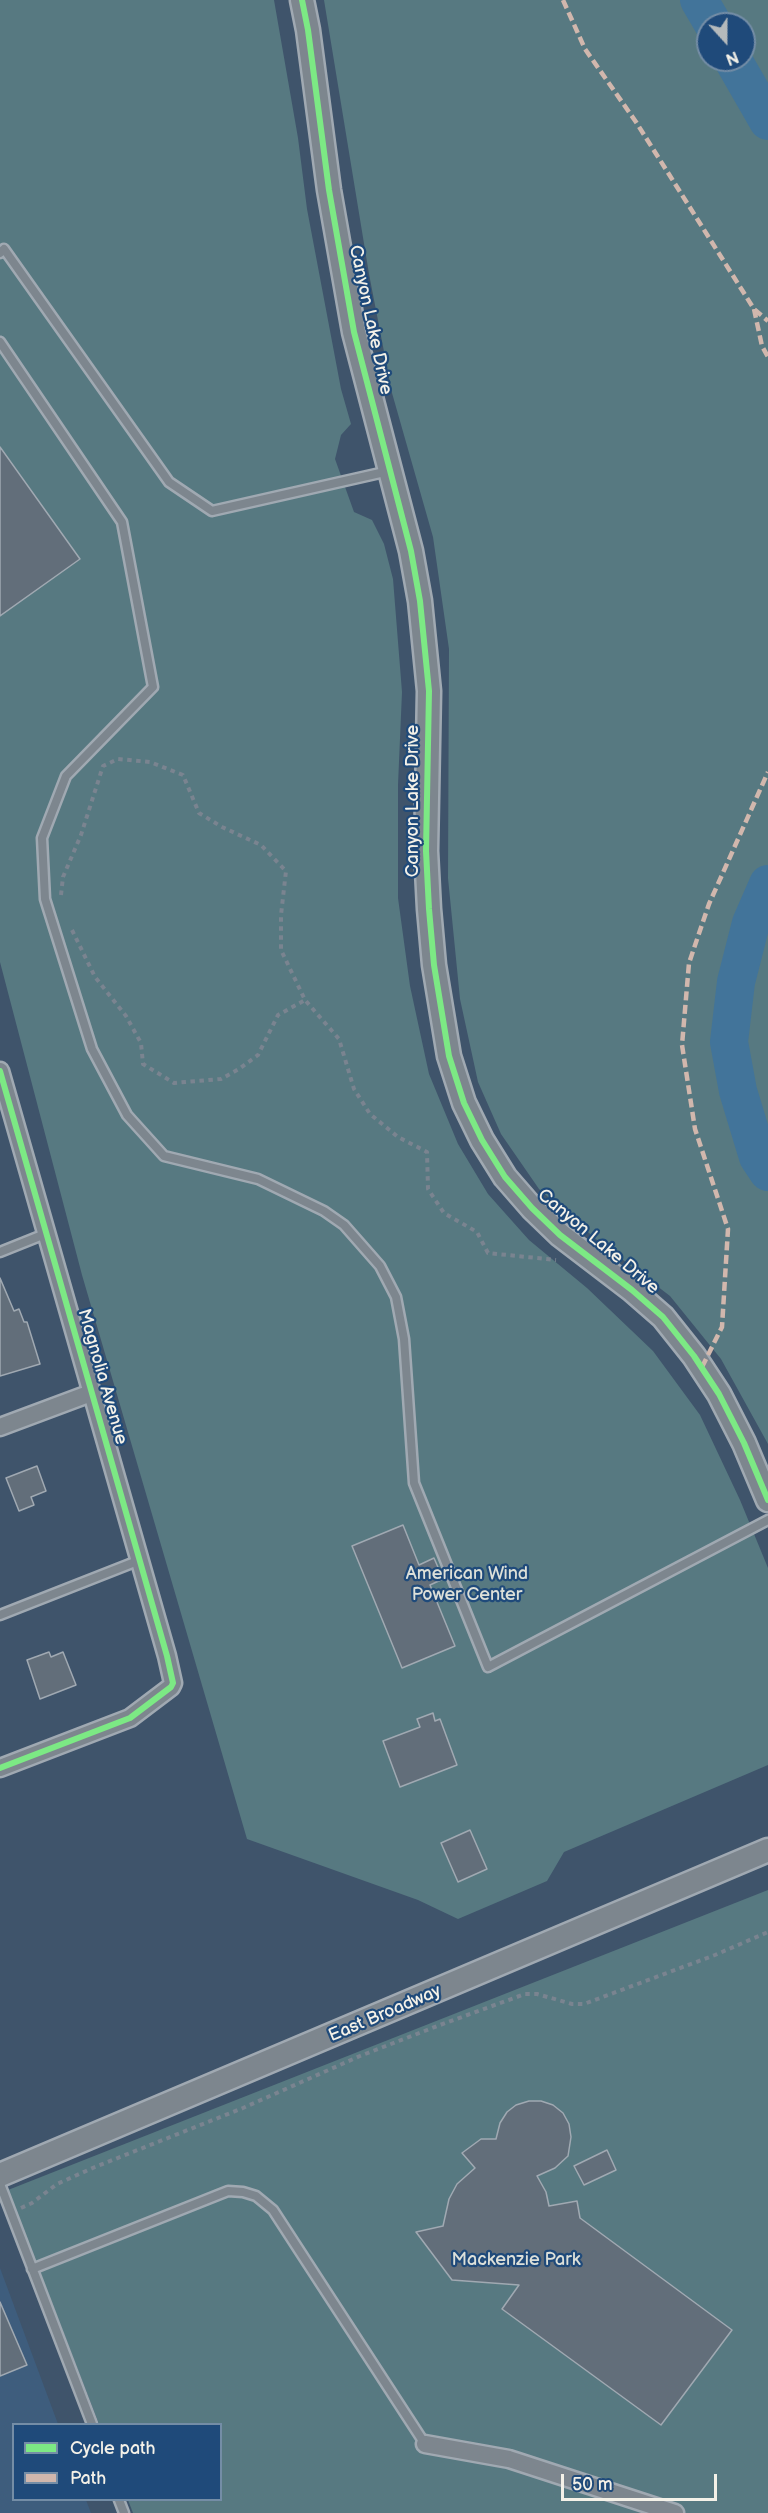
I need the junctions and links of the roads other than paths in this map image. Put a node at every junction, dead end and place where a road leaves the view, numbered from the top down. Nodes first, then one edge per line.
1 (302, 0) edge
2 (0, 253) edge
3 (0, 342) edge
4 (390, 471) junction
5 (0, 1071) edge
6 (45, 1234) junction
7 (0, 1252) edge
8 (91, 1393) junction
9 (0, 1427) edge
10 (768, 1500) edge
11 (768, 1520) edge
12 (140, 1560) junction
13 (0, 1615) edge
14 (0, 1768) edge
15 (768, 1850) edge
16 (0, 2175) edge
17 (0, 2184) edge
18 (32, 2269) junction
19 (92, 2423) edge
20 (425, 2444) joint
21 (675, 2513) edge

1 - 4 street, Canyon Lake Drive
2 - 4 lane
3 - 11 lane
4 - 10 street, Canyon Lake Drive
5 - 6 street, Magnolia Avenue
6 - 7 lane
6 - 8 street, Magnolia Avenue
8 - 9 street
8 - 12 street, Magnolia Avenue
12 - 13 lane
12 - 14 street, Magnolia Avenue
15 - 16 street, East Broadway
17 - 18 lane
18 - 19 lane
18 - 20 lane
20 - 21 street

